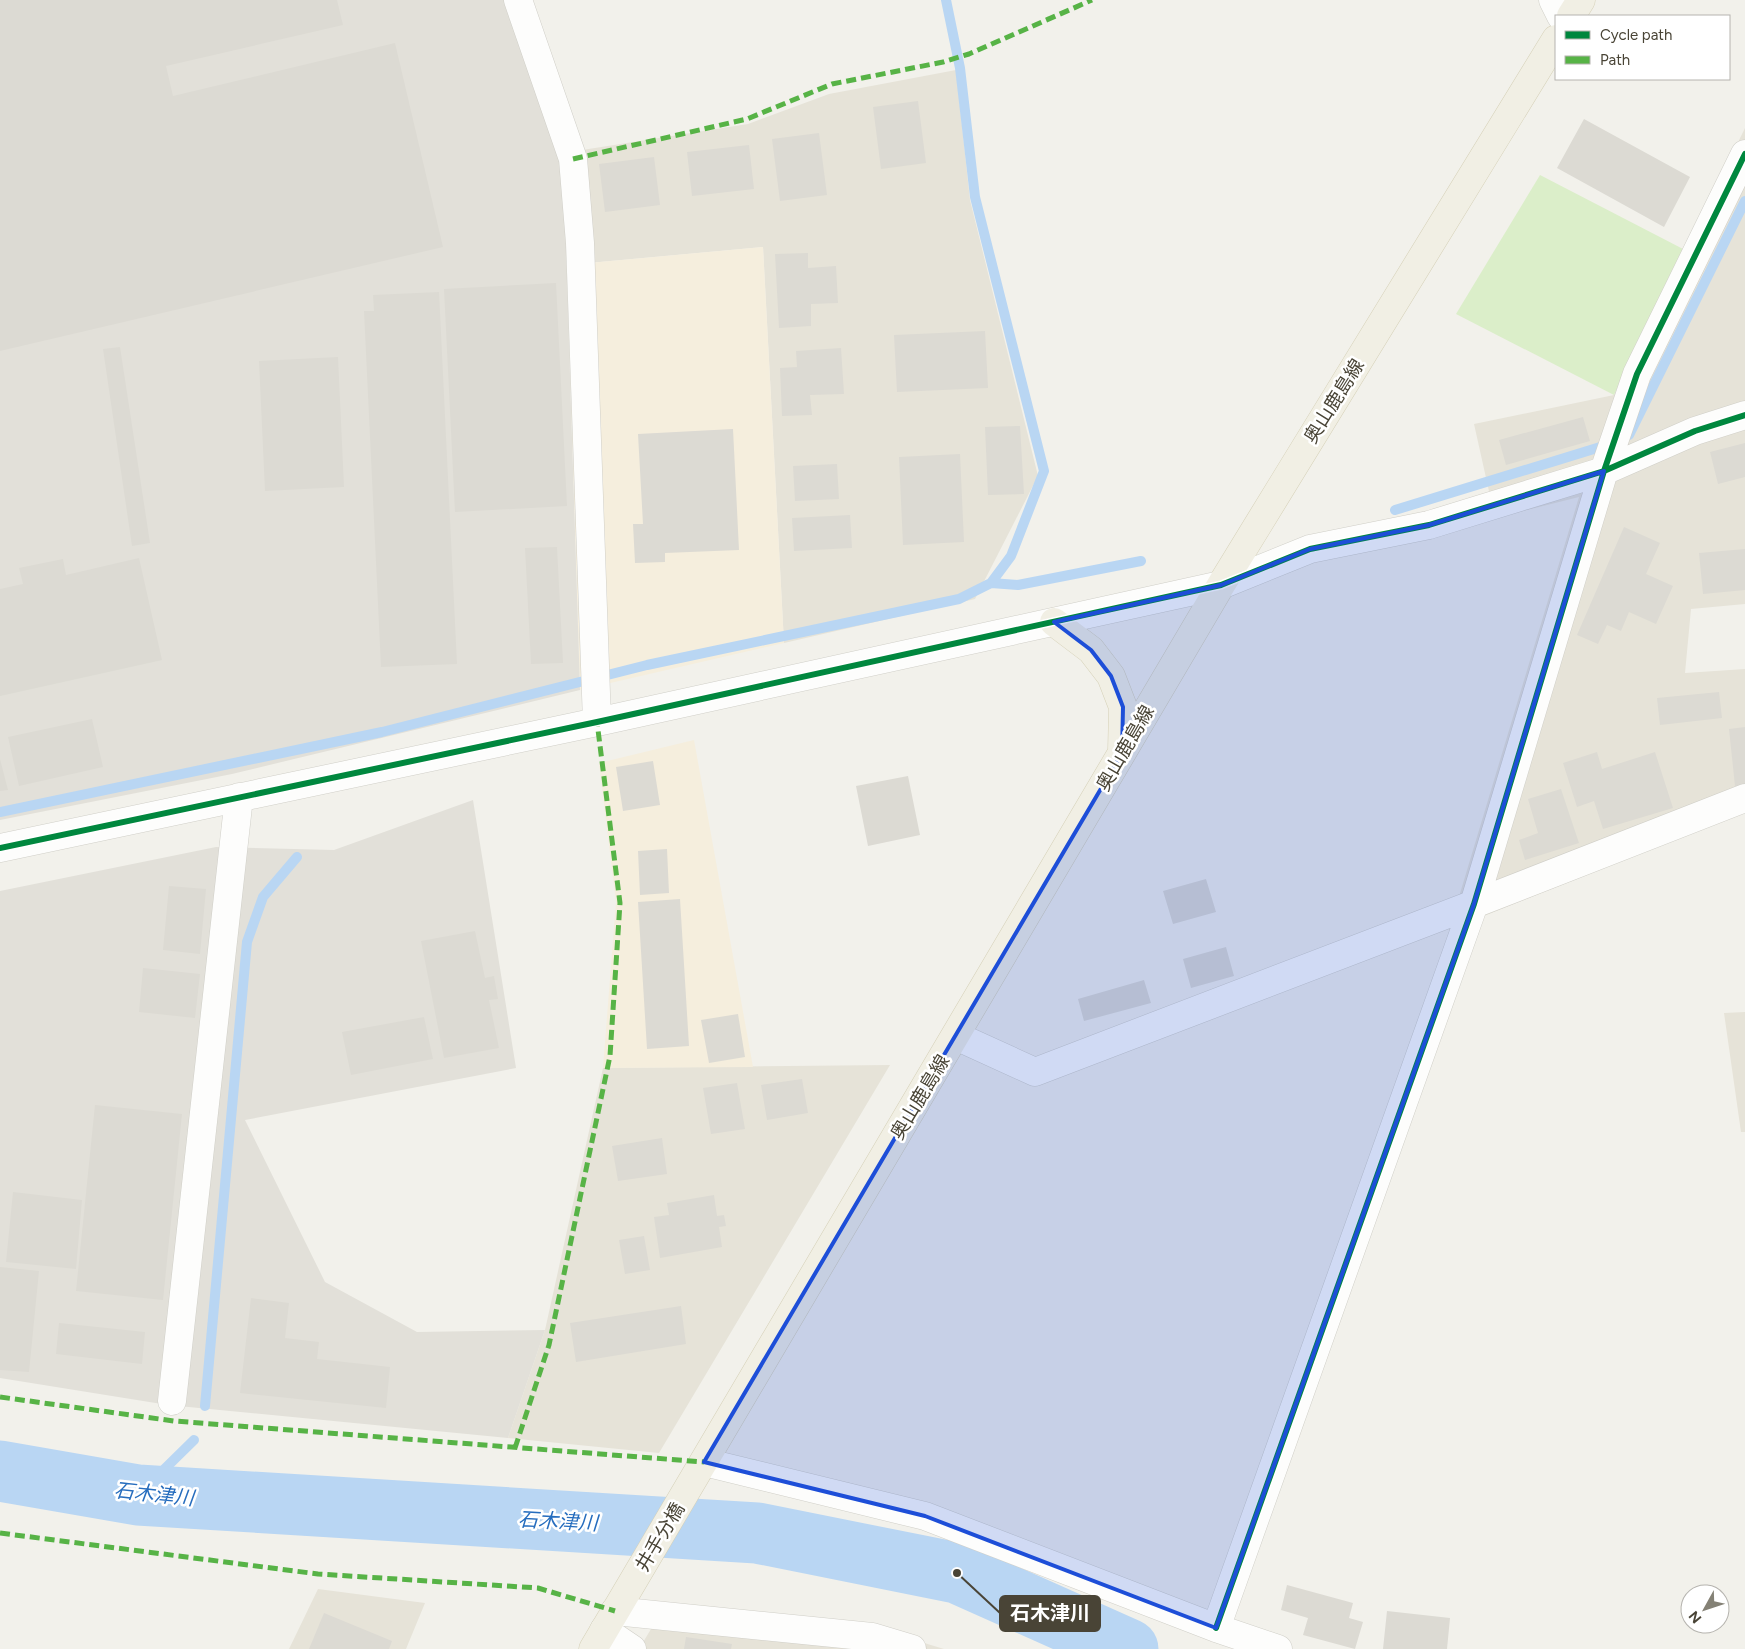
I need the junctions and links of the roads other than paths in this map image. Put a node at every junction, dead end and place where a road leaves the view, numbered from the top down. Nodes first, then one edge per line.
1 (518, 0) edge
2 (1552, 0) edge
3 (1581, 0) edge
4 (1560, 15) edge
5 (1572, 15) edge
6 (1555, 42) edge
7 (1745, 154) edge
8 (1745, 415) edge
9 (1611, 452) junction
10 (1221, 585) junction
11 (1054, 622) junction
12 (597, 722) junction
13 (1122, 753) junction
14 (239, 798) junction
15 (1745, 798) edge
16 (0, 848) edge
17 (1474, 904) junction
18 (956, 1036) junction
19 (172, 1401) dead end
20 (704, 1462) junction
21 (1216, 1628) junction
22 (604, 1630) edge
23 (871, 1643) edge
24 (632, 1649) edge
25 (912, 1649) edge
26 (1278, 1649) edge

1 - 12 street
2 - 4 street
3 - 5 main road
6 - 10 main road, 奥山鹿島線
7 - 9 street
8 - 9 street
9 - 10 street
9 - 17 street
10 - 11 street
10 - 13 main road, 奥山鹿島線
11 - 12 street
11 - 13 main road
12 - 14 street
13 - 18 main road, 奥山鹿島線
14 - 16 street
14 - 19 street
15 - 17 street
17 - 18 street
17 - 21 street
18 - 20 main road, 奥山鹿島線
20 - 21 street
20 - 22 main road, 井手分橋
21 - 26 street
22 - 23 street
22 - 24 street
23 - 25 street

